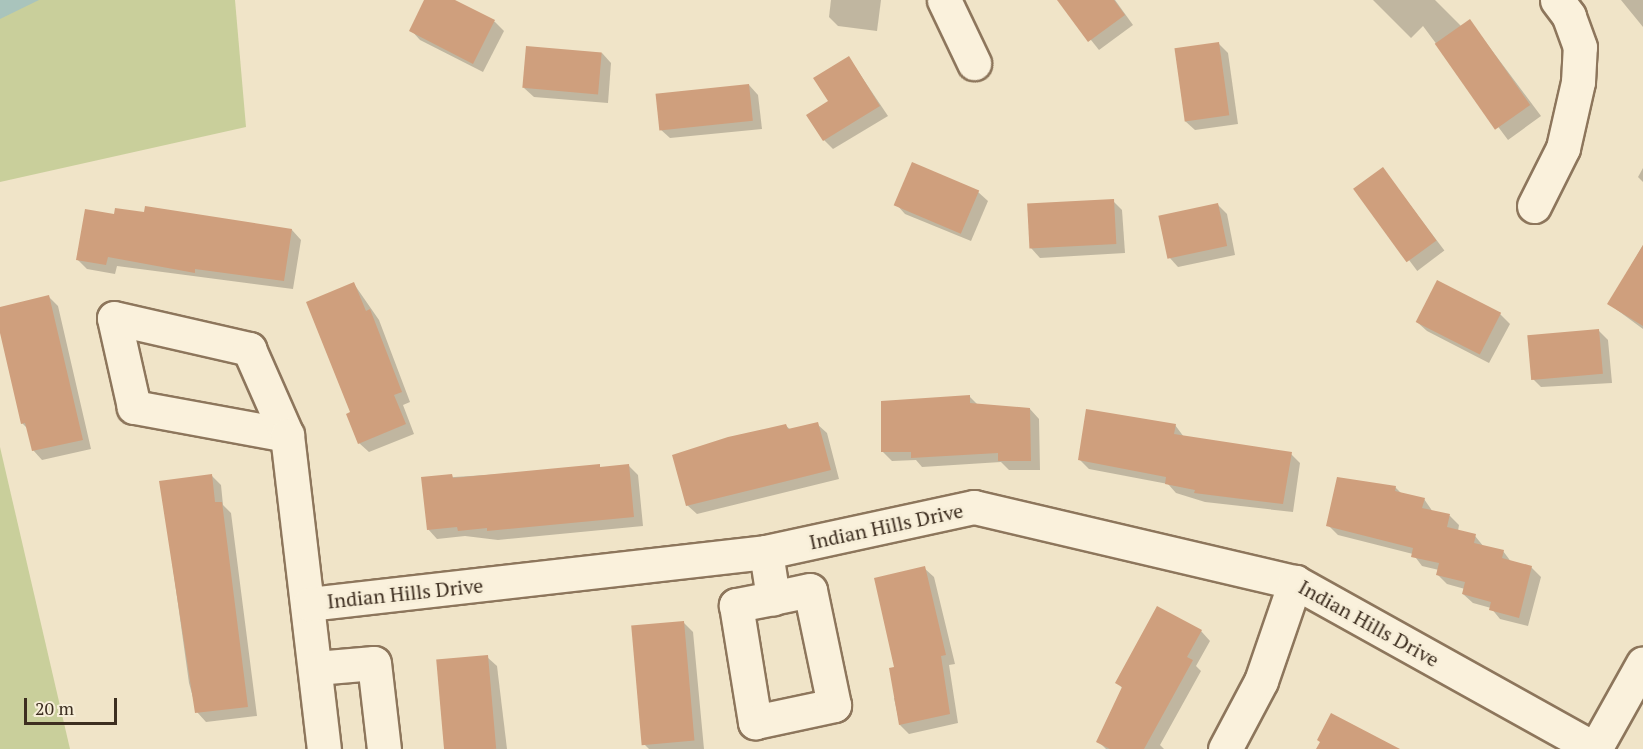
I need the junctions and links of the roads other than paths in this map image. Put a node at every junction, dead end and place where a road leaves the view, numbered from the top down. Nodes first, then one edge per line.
1 (944, 0) edge
2 (1557, 0) edge
3 (974, 63) dead end
4 (1534, 206) dead end
5 (286, 435) junction
6 (766, 552) junction
7 (1295, 582) junction
8 (773, 598) dead end
9 (309, 604) junction
10 (1643, 663) edge
11 (316, 668) junction
12 (324, 749) edge
13 (384, 749) edge
14 (1225, 749) edge
15 (1595, 749) edge

1 - 3 street
2 - 4 street
5 - 5 street
5 - 9 street
6 - 7 street, Indian Hills Drive
6 - 8 street
6 - 9 street, Indian Hills Drive
7 - 14 street
7 - 15 street, Indian Hills Drive
9 - 11 street
10 - 15 street
11 - 12 street
11 - 13 street

